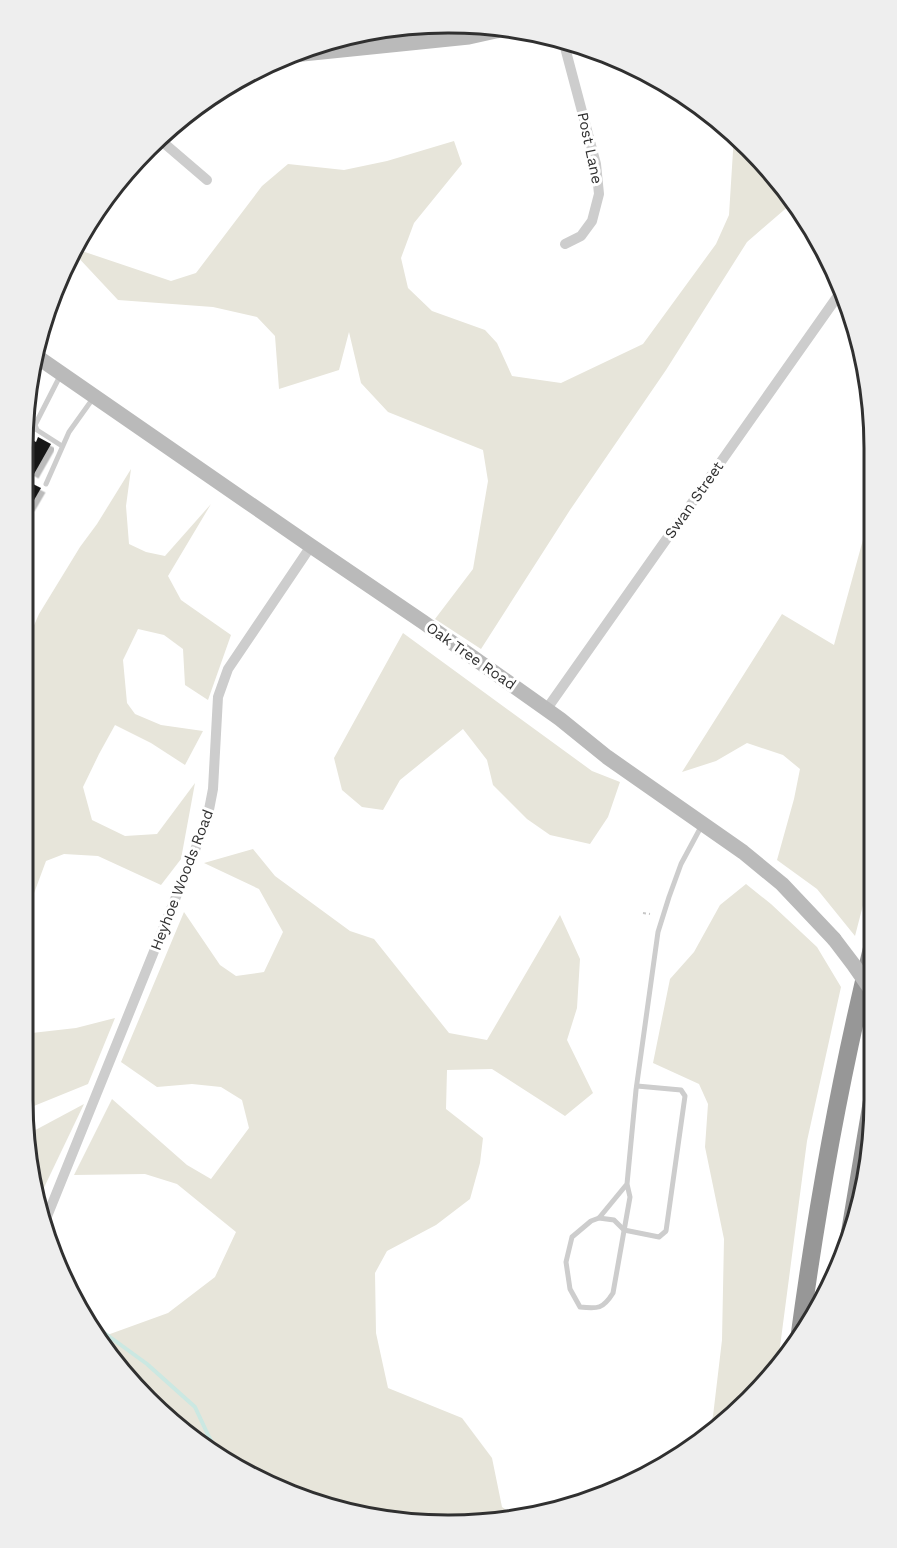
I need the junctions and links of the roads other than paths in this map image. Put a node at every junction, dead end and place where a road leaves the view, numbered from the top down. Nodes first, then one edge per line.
1 (480, 34) edge
2 (565, 50) edge
3 (325, 52) edge
4 (166, 145) edge
5 (207, 180) dead end
6 (565, 244) dead end
7 (836, 299) edge
8 (43, 360) edge
9 (61, 372) junction
10 (94, 395) junction
11 (62, 446) junction
12 (46, 484) dead end
13 (311, 546) junction
14 (546, 710) junction
15 (703, 824) junction
16 (864, 980) edge
17 (864, 983) edge
18 (637, 1086) junction
19 (627, 1184) junction
20 (49, 1212) edge
21 (599, 1218) junction
22 (624, 1230) junction
23 (802, 1316) edge

1 - 3 street
2 - 6 street, Post Lane
4 - 5 street
7 - 14 street, Swan Street
8 - 9 street, Oak Tree Road
9 - 10 street, Oak Tree Road
9 - 11 lane
10 - 11 lane
10 - 13 street, Oak Tree Road
11 - 12 lane
13 - 14 street, Oak Tree Road
13 - 20 street, Heyhoe Woods Road
14 - 15 street, Oak Tree Road
15 - 16 street, Oak Tree Road, bridge
15 - 18 lane
17 - 23 highway
18 - 19 lane
18 - 22 lane
19 - 21 lane
19 - 22 lane
21 - 22 lane
21 - 22 lane

